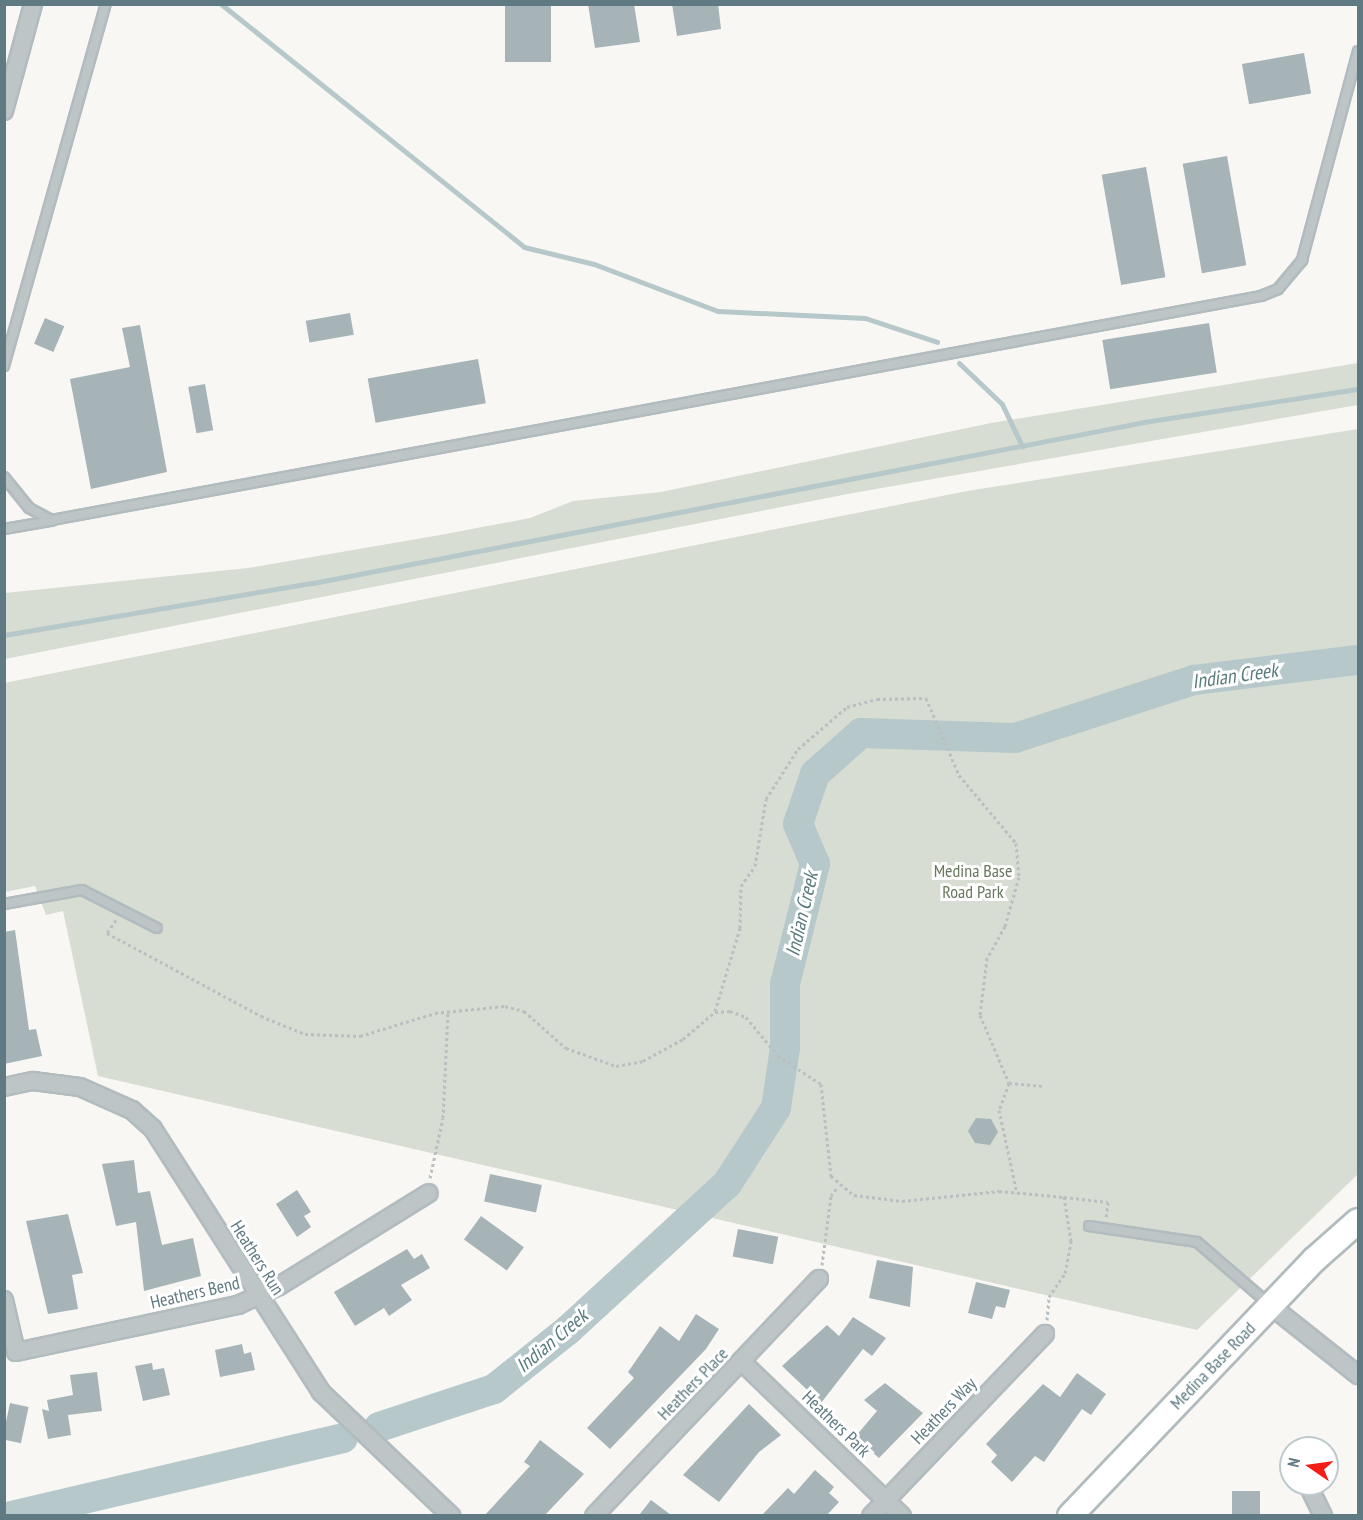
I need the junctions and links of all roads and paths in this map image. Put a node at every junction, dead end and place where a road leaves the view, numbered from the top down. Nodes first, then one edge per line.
1 (33, 4) edge
2 (106, 4) edge
3 (1359, 51) edge
4 (4, 111) edge
5 (4, 366) edge
6 (4, 477) edge
7 (52, 520) junction
8 (4, 528) edge
9 (4, 904) edge
10 (124, 909) junction
11 (157, 928) dead end
12 (448, 1011) junction
13 (715, 1012) junction
14 (1010, 1083) junction
15 (1041, 1086) dead end
16 (4, 1087) edge
17 (838, 1186) junction
18 (429, 1193) joint
19 (1017, 1193) junction
20 (1064, 1197) junction
21 (1359, 1221) edge
22 (1089, 1226) dead end
23 (1104, 1228) junction
24 (819, 1279) joint
25 (258, 1297) junction
26 (4, 1300) edge
27 (1271, 1306) junction
28 (1046, 1334) joint
29 (742, 1362) junction
30 (1359, 1375) edge
31 (1314, 1496) edge
32 (886, 1500) junction
33 (451, 1515) edge
34 (594, 1515) edge
35 (871, 1515) edge
36 (902, 1515) edge
37 (1070, 1515) edge
38 (1323, 1515) edge

1 - 4 street
2 - 5 lane
3 - 7 lane
6 - 7 lane
7 - 8 lane
9 - 10 lane
10 - 11 lane
10 - 12 path
12 - 13 path
12 - 18 path
13 - 14 path
13 - 17 path
14 - 15 path
14 - 19 path
16 - 25 street, Heathers Run
17 - 19 path
17 - 24 path
18 - 25 street, Heathers Bend
19 - 20 path
20 - 23 path
20 - 28 path
21 - 27 street, Medina Base Road
22 - 23 lane
23 - 27 lane
24 - 29 street, Heathers Place
25 - 26 street, Heathers Bend
25 - 33 street, Heathers Run
27 - 30 street
27 - 37 street, Medina Base Road
28 - 32 street, Heathers Way
29 - 32 street, Heathers Park
29 - 34 street, Heathers Place
31 - 38 street
32 - 35 street, Heathers Way
32 - 36 street, Heathers Park

